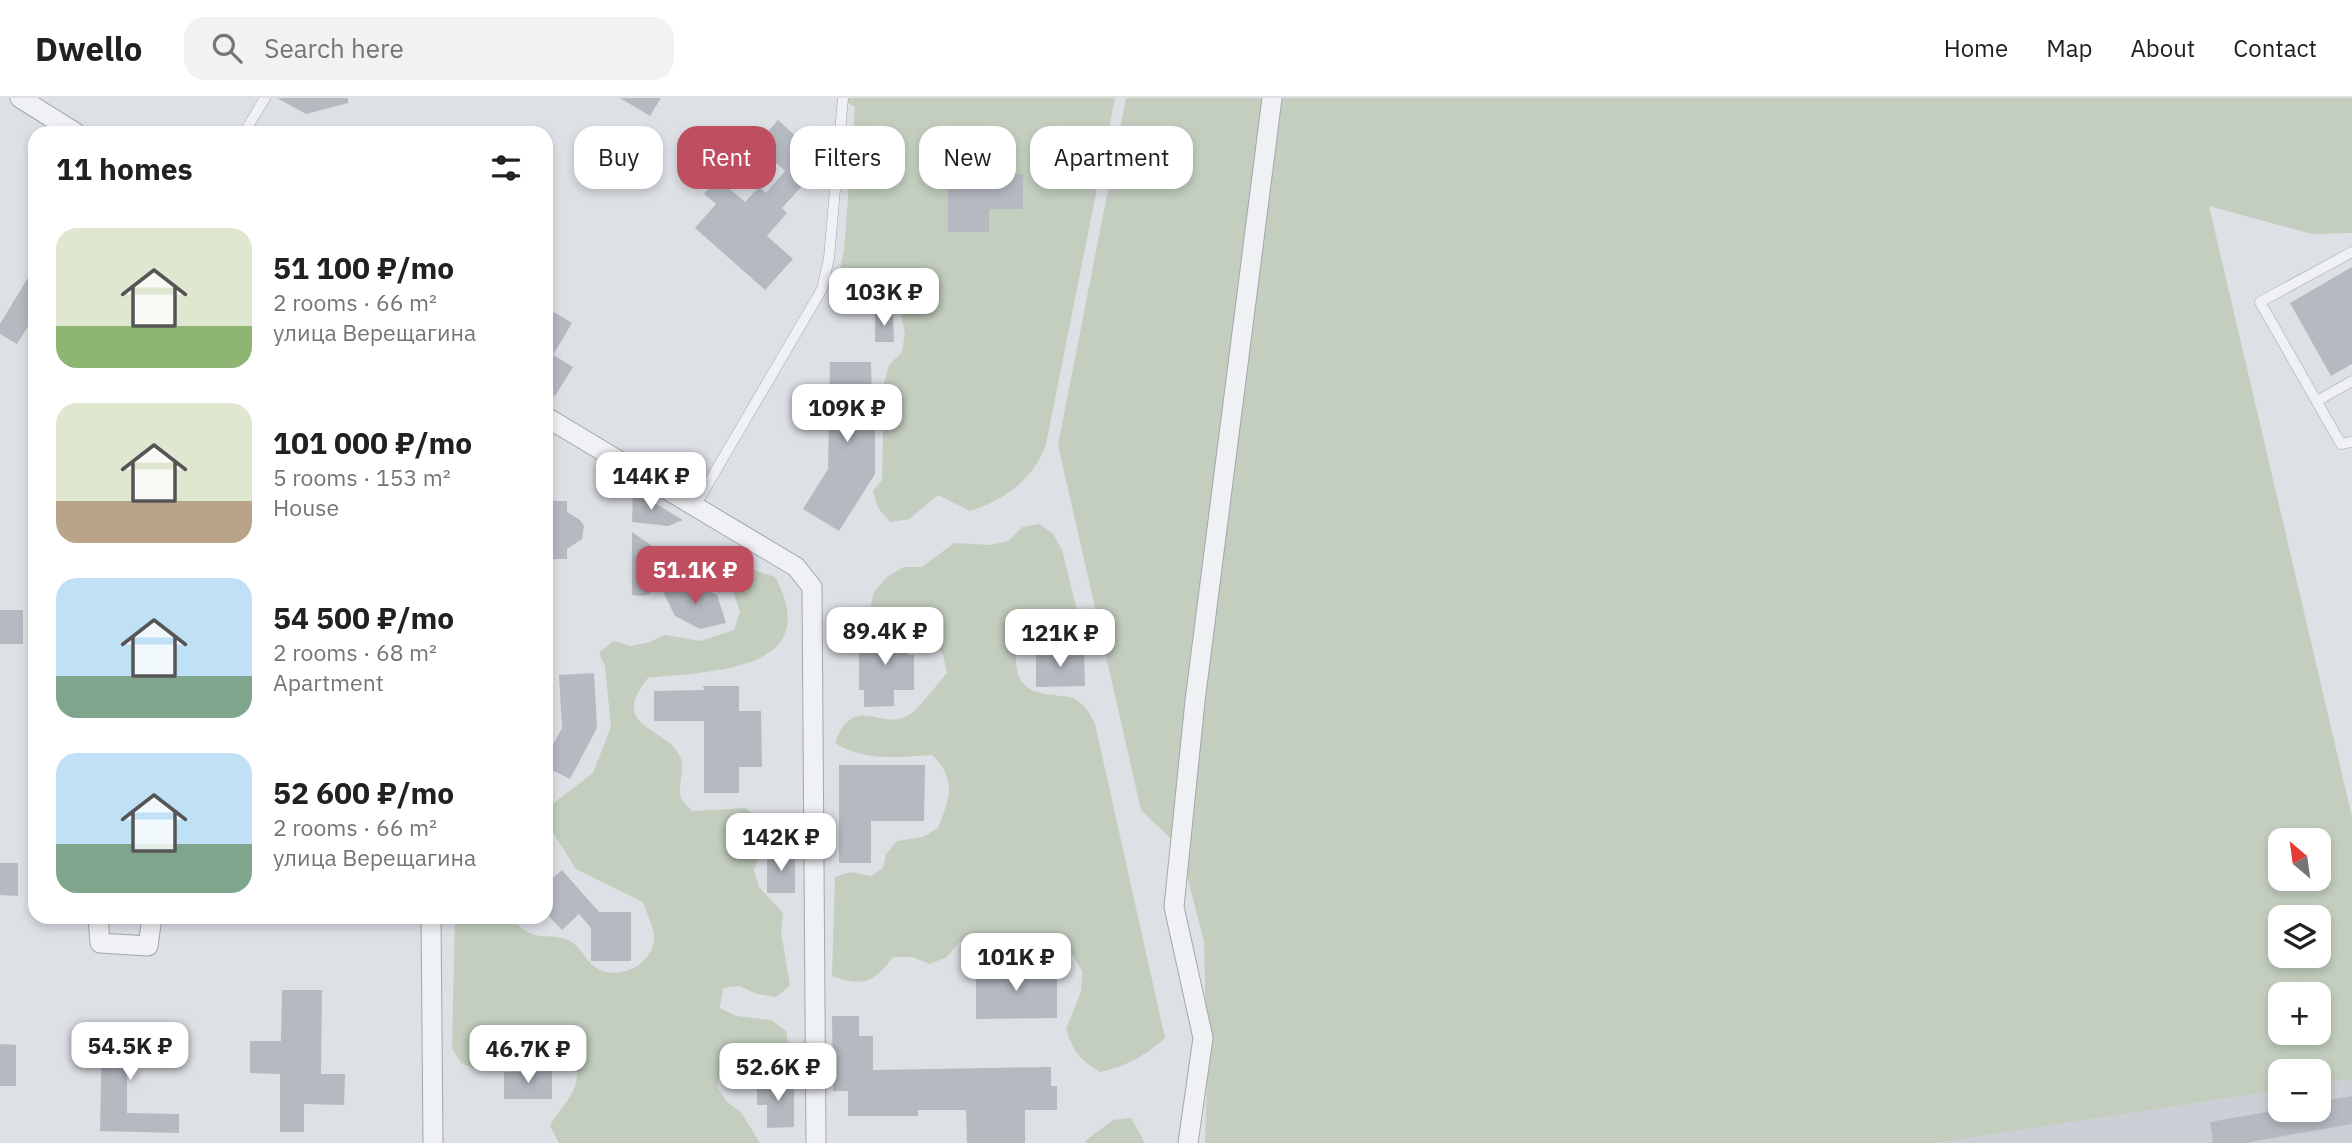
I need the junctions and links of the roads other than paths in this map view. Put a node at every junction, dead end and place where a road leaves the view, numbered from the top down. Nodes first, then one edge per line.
1 (20, 98) edge
2 (265, 98) edge
3 (843, 98) edge
4 (1272, 98) edge
5 (65, 126) edge
6 (247, 126) edge
7 (2352, 252) edge
8 (2352, 381) edge
9 (2317, 401) junction
10 (553, 421) edge
11 (2352, 442) edge
12 (695, 506) junction
13 (99, 924) edge
14 (151, 924) edge
15 (431, 924) edge
16 (433, 1143) edge
17 (816, 1143) edge
18 (1188, 1143) edge

1 - 5 street
2 - 6 lane
3 - 12 lane
4 - 18 street
7 - 9 lane
8 - 9 lane
9 - 11 lane
10 - 12 street
12 - 17 street
13 - 14 street
15 - 16 street

